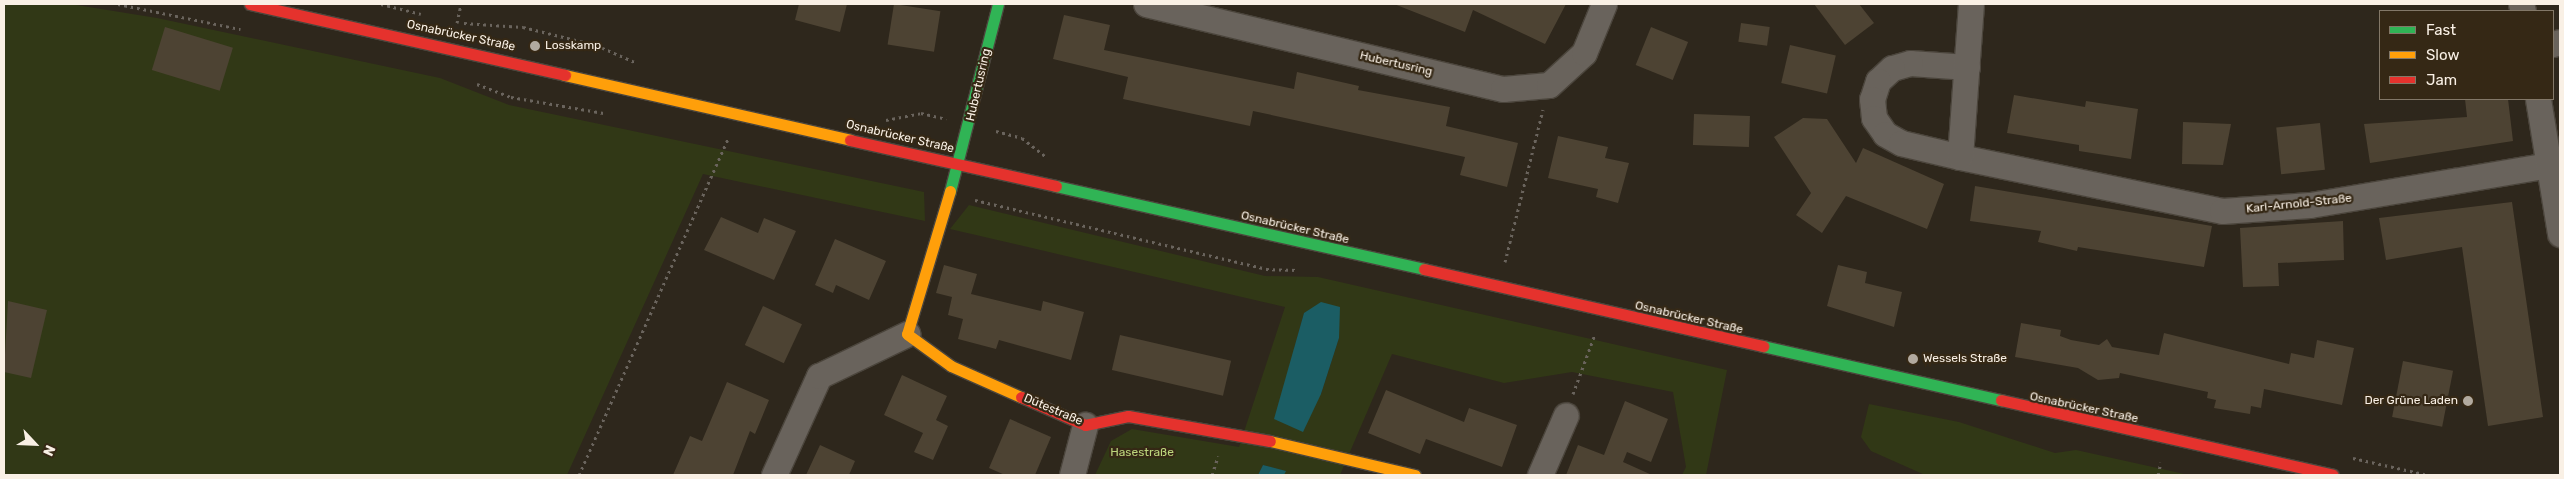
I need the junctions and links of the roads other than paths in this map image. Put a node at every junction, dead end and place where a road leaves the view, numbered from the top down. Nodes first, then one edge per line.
1 (250, 4) edge
2 (998, 4) edge
3 (1146, 4) edge
4 (1604, 4) edge
5 (1971, 4) edge
6 (1966, 67) junction
7 (2538, 100) edge
8 (1960, 157) junction
9 (956, 165) junction
10 (2550, 166) junction
11 (2560, 234) edge
12 (907, 334) junction
13 (1566, 415) road end
14 (1085, 425) junction
15 (774, 475) edge
16 (1072, 475) edge
17 (1415, 475) edge
18 (1540, 475) edge
19 (2333, 475) edge

1 - 9 street, Osnabrücker Straße
2 - 9 street, Hubertusring
3 - 4 street, Hubertusring
5 - 6 street
6 - 8 street
6 - 8 street, Karl-Arnold-Straße
7 - 10 street
8 - 10 street, Karl-Arnold-Straße
9 - 12 street
9 - 19 street, Osnabrücker Straße
10 - 11 street
12 - 14 street, Dütestraße
12 - 15 street
13 - 18 street
14 - 16 street
14 - 17 street, Dütestraße

